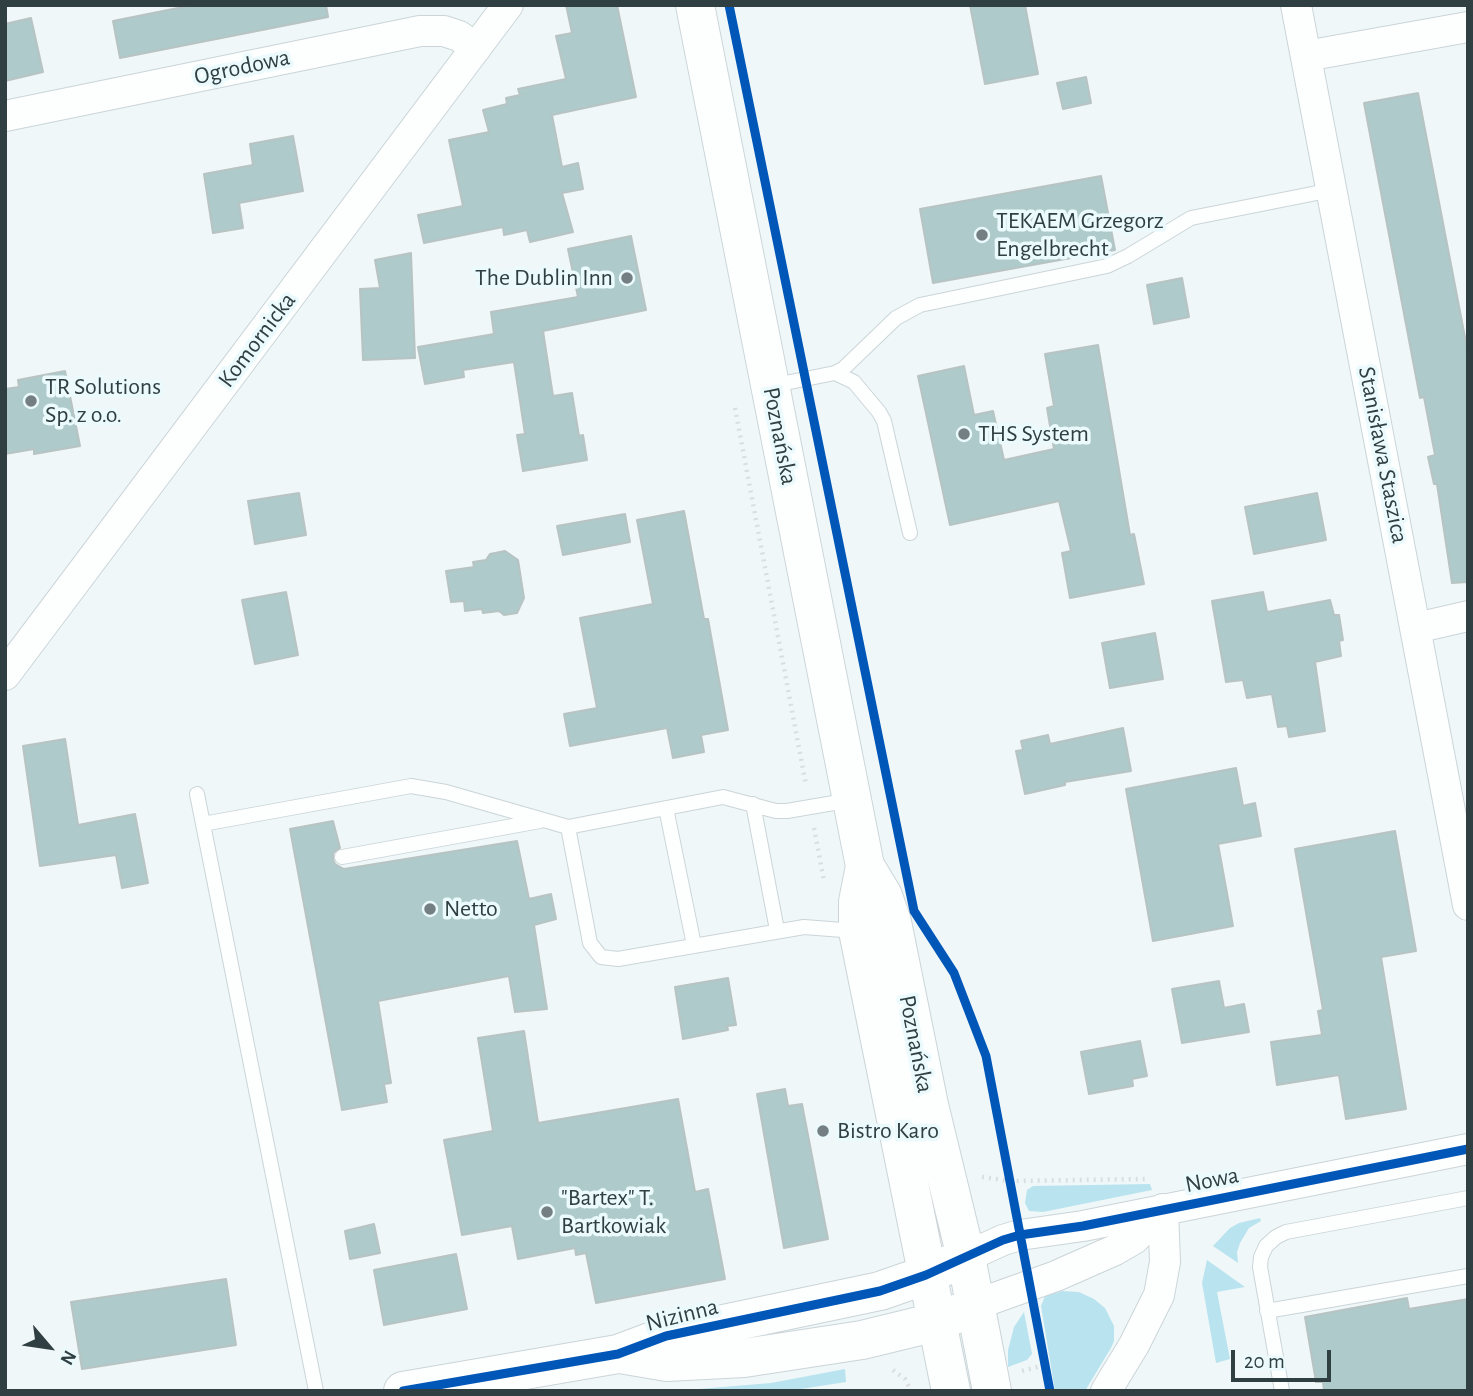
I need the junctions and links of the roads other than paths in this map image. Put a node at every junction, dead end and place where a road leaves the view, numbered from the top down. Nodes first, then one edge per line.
1 (508, 5) edge
2 (695, 5) edge
3 (1296, 5) edge
4 (1468, 27) edge
5 (476, 48) junction
6 (1306, 56) junction
7 (5, 116) edge
8 (1332, 190) junction
9 (835, 373) junction
10 (770, 386) junction
11 (910, 533) dead end
12 (1468, 617) edge
13 (1416, 628) junction
14 (5, 675) edge
15 (197, 794) dead end
16 (852, 800) junction
17 (753, 804) junction
18 (666, 808) junction
19 (543, 821) junction
20 (203, 824) junction
21 (568, 827) junction
22 (342, 857) dead end
23 (865, 866) junction
24 (1468, 905) edge
25 (845, 929) junction
26 (777, 930) junction
27 (694, 945) junction
28 (1468, 1149) edge
29 (1468, 1198) edge
30 (1163, 1209) junction
31 (966, 1257) junction
32 (926, 1275) junction
33 (1468, 1276) edge
34 (975, 1305) junction
35 (1268, 1311) junction
36 (936, 1322) junction
37 (618, 1354) junction
38 (316, 1391) edge
39 (403, 1391) edge
40 (951, 1391) edge
41 (992, 1391) edge
42 (1106, 1391) edge
43 (1282, 1391) edge

1 - 5 street, Komornicka
2 - 10 main road, Poznańska
3 - 6 street, Stanisława Staszica
4 - 6 street
5 - 7 street, Ogrodowa
5 - 14 street, Komornicka
6 - 8 street, Stanisława Staszica
8 - 9 lane
8 - 13 street, Stanisława Staszica
9 - 10 lane
9 - 11 lane
10 - 16 main road, Poznańska
12 - 13 street
13 - 24 street, Stanisława Staszica
15 - 20 lane
16 - 17 lane
16 - 23 main road, Poznańska
17 - 18 lane
17 - 26 lane
18 - 21 lane
18 - 27 lane
19 - 20 lane
19 - 21 lane
19 - 22 lane
20 - 38 lane
21 - 27 lane
23 - 25 main road, Poznańska
23 - 31 main road, Poznańska
25 - 26 lane
25 - 32 main road, Poznańska
26 - 27 lane
28 - 30 street, Nowa
29 - 35 lane
30 - 31 street, Nowa
30 - 34 street, Nowa
30 - 42 street
31 - 32 main road, Nizinna
31 - 34 main road, Poznańska
32 - 36 main road, Poznańska
32 - 37 main road, Nizinna
33 - 35 lane
34 - 36 main road, Nizinna
34 - 41 main road, Poznańska
35 - 43 lane
36 - 37 main road, Nizinna
36 - 40 main road, Poznańska
37 - 39 main road, Nizinna

